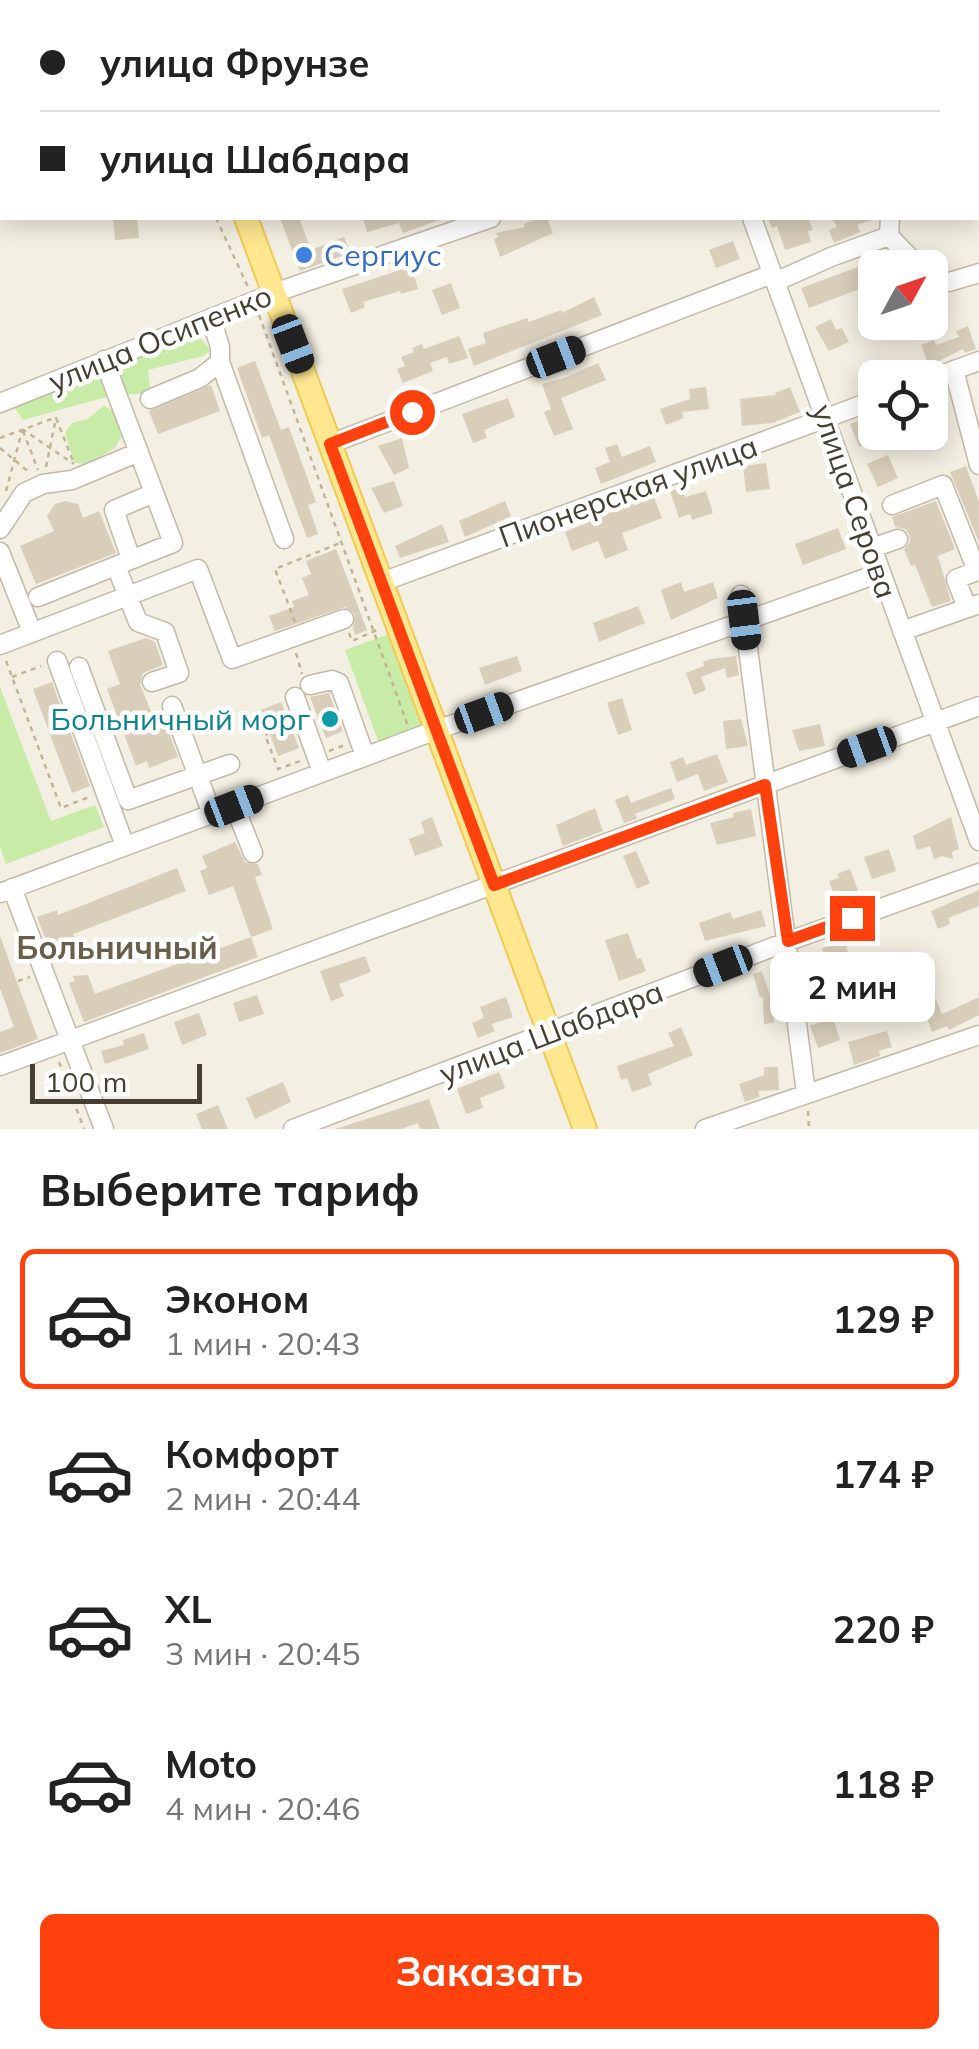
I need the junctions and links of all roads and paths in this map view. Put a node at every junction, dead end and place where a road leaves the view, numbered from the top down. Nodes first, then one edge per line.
1 (217, 220) edge
2 (246, 220) edge
3 (484, 220) edge
4 (753, 220) edge
5 (890, 227) edge
6 (907, 250) edge
7 (979, 272) edge
8 (774, 278) junction
9 (948, 282) edge
10 (264, 297) junction
11 (212, 318) junction
12 (104, 360) junction
13 (979, 361) edge
14 (220, 362) junction
15 (954, 370) junction
16 (948, 372) edge
17 (150, 400) dead end
18 (0, 403) edge
19 (858, 406) edge
20 (56, 418) junction
21 (826, 418) junction
22 (22, 430) junction
23 (0, 438) edge
24 (330, 444) junction
25 (0, 448) edge
26 (138, 452) junction
27 (14, 460) junction
28 (75, 464) dead end
29 (979, 465) edge
30 (43, 484) junction
31 (154, 494) junction
32 (5, 496) dead end
33 (892, 505) dead end
34 (0, 528) edge
35 (284, 539) dead end
36 (898, 540) dead end
37 (342, 542) junction
38 (872, 548) junction
39 (0, 552) edge
40 (124, 563) junction
41 (880, 573) junction
42 (382, 582) junction
43 (58, 589) junction
44 (741, 595) dead end
45 (128, 596) junction
46 (38, 597) dead end
47 (973, 606) edge
48 (70, 618) junction
49 (344, 619) dead end
50 (744, 620) junction
51 (391, 625) dead end
52 (902, 631) junction
53 (32, 632) junction
54 (374, 632) junction
55 (295, 637) junction
56 (352, 640) dead end
57 (3, 653) edge
58 (56, 661) joint
59 (79, 667) dead end
60 (12, 677) junction
61 (152, 682) dead end
62 (310, 685) joint
63 (294, 697) dead end
64 (172, 706) dead end
65 (979, 706) edge
66 (934, 722) junction
67 (437, 730) junction
68 (413, 738) junction
69 (365, 756) junction
70 (230, 764) dead end
71 (322, 772) junction
72 (198, 776) junction
73 (765, 785) junction
74 (104, 792) junction
75 (234, 806) junction
76 (212, 814) junction
77 (979, 841) edge
78 (124, 846) junction
79 (253, 853) dead end
80 (979, 873) edge
81 (494, 885) junction
82 (6, 891) edge
83 (788, 941) junction
84 (544, 1035) junction
85 (979, 1036) edge
86 (62, 1043) junction
87 (0, 1066) edge
88 (806, 1093) junction
89 (84, 1129) edge
90 (104, 1129) edge
91 (293, 1129) edge
92 (585, 1129) edge
93 (705, 1129) edge
94 (809, 1129) edge

1 - 10 path
2 - 10 main road
3 - 10 street, улица Осипенко
4 - 8 street, улица Серова
5 - 6 street
5 - 8 street
7 - 9 street
8 - 21 street, улица Серова
8 - 24 street
10 - 11 street, улица Осипенко
10 - 24 main road
10 - 37 path
11 - 12 street, улица Осипенко
11 - 14 street
12 - 18 street, улица Осипенко
12 - 26 street
13 - 15 street
14 - 17 street
14 - 35 street
15 - 16 street
15 - 29 street
19 - 21 street, Пионерская улица
20 - 22 path
20 - 28 path
20 - 30 path
21 - 38 street, улица Серова
21 - 42 street, Пионерская улица
22 - 23 path
22 - 27 path
22 - 30 path
24 - 42 main road
25 - 27 path
26 - 30 street
26 - 31 street
27 - 30 path
27 - 32 path
30 - 34 street
31 - 40 street
31 - 40 street
33 - 47 street
36 - 38 street
37 - 54 path
37 - 55 path
38 - 41 street, улица Серова
39 - 53 street
40 - 43 street
40 - 45 street
41 - 50 street
41 - 52 street, улица Серова
42 - 67 main road
43 - 46 street
43 - 48 street
44 - 50 street
45 - 48 street
45 - 55 street
45 - 61 street
47 - 52 street
48 - 53 street
49 - 55 street
50 - 67 street
50 - 73 street
51 - 54 path
52 - 66 street, улица Серова
53 - 57 street
54 - 56 path
54 - 68 path
55 - 62 path
57 - 60 path
58 - 60 path
58 - 74 street
59 - 72 street
60 - 74 path
62 - 69 street
63 - 71 street
64 - 72 street
65 - 66 street
66 - 73 street
66 - 77 street, улица Серова
67 - 68 street
67 - 81 main road
68 - 69 street
69 - 71 street
70 - 72 street
71 - 75 street
72 - 76 street
73 - 81 street
73 - 83 street
74 - 78 street
75 - 76 street
75 - 79 street
76 - 78 street
78 - 82 street
80 - 83 street, улица Шабдара
81 - 84 main road
81 - 86 street
82 - 86 street
83 - 84 street, улица Шабдара
83 - 88 street
84 - 91 street, улица Шабдара
84 - 92 main road
85 - 88 street
86 - 87 street
86 - 89 path
86 - 90 street
88 - 93 street
88 - 94 path

